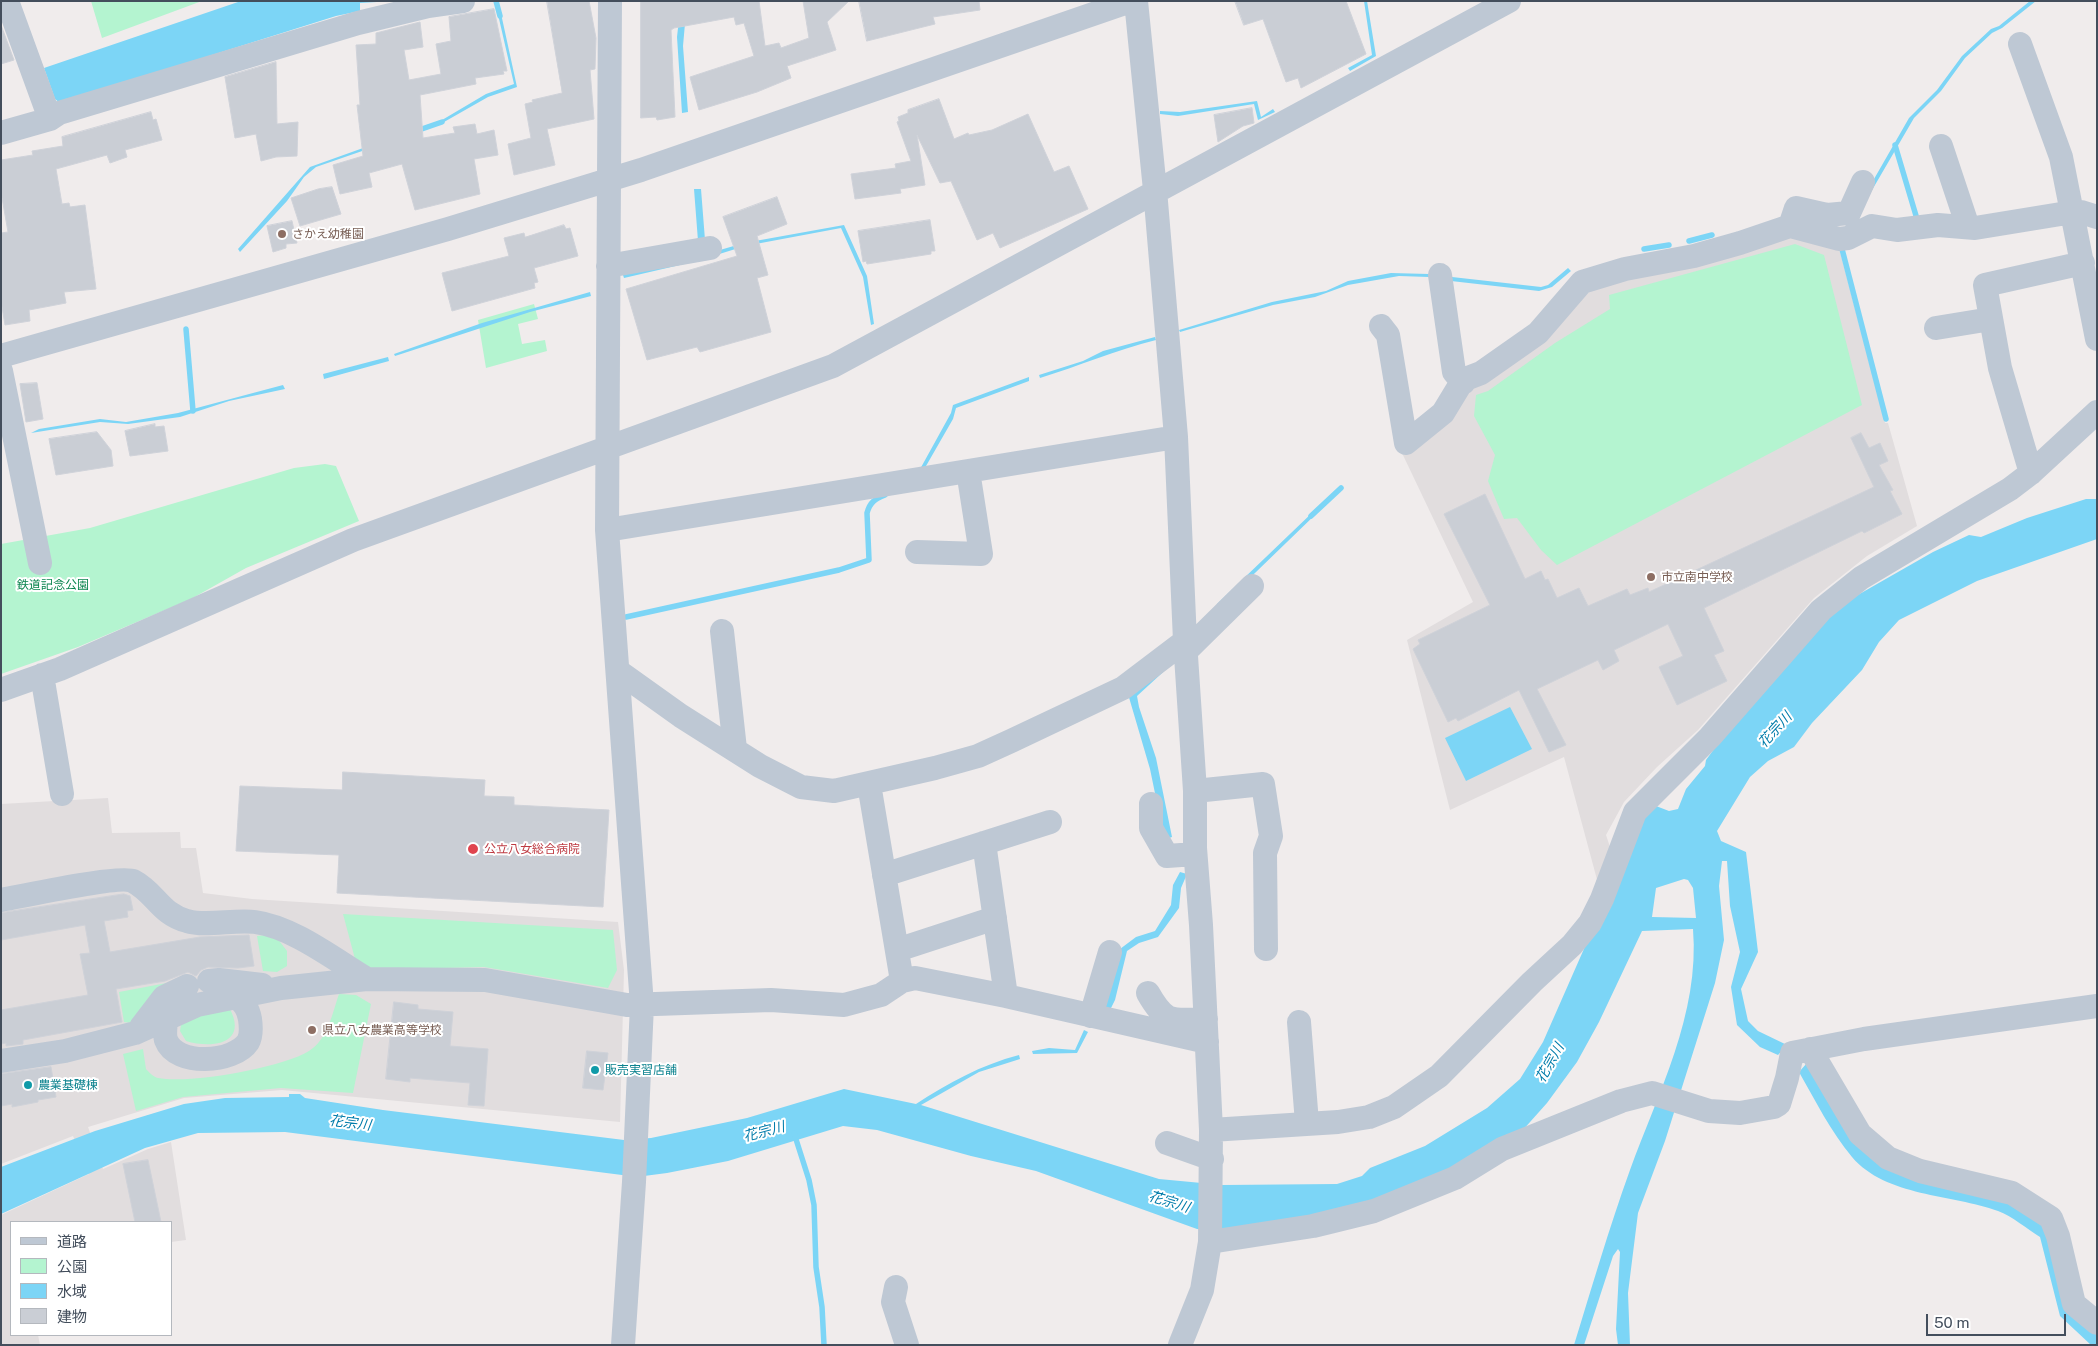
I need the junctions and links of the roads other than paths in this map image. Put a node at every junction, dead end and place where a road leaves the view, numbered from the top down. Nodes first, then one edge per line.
1 (7, 1) edge
2 (463, 1) edge
3 (610, 1) edge
4 (1131, 1) edge
5 (1136, 1) edge
6 (1510, 1) edge
7 (428, 4) edge
8 (2020, 44) dead end
9 (50, 119) junction
10 (1, 133) edge
11 (1941, 146) dead end
12 (609, 180) junction
13 (1863, 182) dead end
14 (1155, 190) junction
15 (2073, 212) junction
16 (2097, 218) edge
17 (1790, 226) junction
18 (1968, 227) junction
19 (710, 248) dead end
20 (2083, 263) junction
21 (608, 266) junction
22 (1440, 275) dead end
23 (1991, 319) junction
24 (1381, 326) dead end
25 (1936, 328) dead end
26 (2097, 340) edge
27 (1, 356) edge
28 (1, 371) edge
29 (1463, 383) junction
30 (2097, 412) edge
31 (1176, 437) junction
32 (608, 448) junction
33 (968, 471) junction
34 (2031, 473) junction
35 (607, 530) junction
36 (917, 552) dead end
37 (40, 563) dead end
38 (1252, 586) dead end
39 (722, 631) dead end
40 (1185, 646) junction
41 (618, 671) junction
42 (42, 676) junction
43 (1, 690) edge
44 (735, 750) junction
45 (869, 784) junction
46 (1195, 792) junction
47 (62, 794) dead end
48 (1151, 804) dead end
49 (1050, 822) dead end
50 (984, 843) junction
51 (1195, 854) junction
52 (884, 875) junction
53 (1, 900) edge
54 (995, 918) junction
55 (1266, 949) dead end
56 (897, 950) junction
57 (1110, 952) dead end
58 (367, 979) junction
59 (902, 981) junction
60 (281, 988) junction
61 (1148, 993) dead end
62 (1006, 996) junction
63 (236, 997) junction
64 (642, 1005) junction
65 (2097, 1006) edge
66 (1091, 1016) junction
67 (166, 1017) junction
68 (1206, 1018) junction
69 (1299, 1022) dead end
70 (135, 1033) junction
71 (1207, 1042) junction
72 (1810, 1049) junction
73 (1, 1061) edge
74 (1307, 1123) junction
75 (1211, 1130) junction
76 (1167, 1143) dead end
77 (1212, 1169) junction
78 (1211, 1240) junction
79 (896, 1287) dead end
80 (2097, 1323) edge
81 (623, 1345) edge
82 (906, 1345) edge
83 (1180, 1345) edge

1 - 9 street
2 - 7 street
3 - 12 street
4 - 12 street
5 - 14 street
6 - 14 street
7 - 9 street
8 - 15 street
9 - 10 street
11 - 18 street
12 - 21 street
12 - 27 street
13 - 17 street
14 - 31 street
14 - 32 street
15 - 16 street
15 - 18 street
15 - 20 street
17 - 18 street
17 - 29 street
19 - 21 street
20 - 23 street
20 - 26 street
21 - 32 street
22 - 29 street
23 - 25 street
23 - 34 street
24 - 29 street
28 - 37 street
30 - 34 street
31 - 33 street
31 - 40 street
32 - 35 street
32 - 42 street
33 - 35 street
33 - 36 street
34 - 74 street
35 - 41 street
38 - 40 street
39 - 44 street
40 - 45 street
40 - 46 street
41 - 44 street
41 - 64 street
42 - 43 street
42 - 47 street
44 - 45 street
45 - 52 street
46 - 51 street
46 - 55 street
48 - 51 street
49 - 50 street
50 - 52 street
50 - 54 street
51 - 68 street
52 - 56 street
53 - 58 street
54 - 56 street
54 - 62 street
56 - 59 street
57 - 66 street
58 - 60 street
58 - 64 street
59 - 62 street
59 - 64 street
60 - 63 street
60 - 70 street
61 - 68 street
62 - 66 street
63 - 67 street
63 - 67 street
64 - 81 street
65 - 72 street
66 - 71 street
67 - 70 street
68 - 71 street
69 - 74 street
70 - 73 street
71 - 75 street
72 - 78 street
72 - 80 street
74 - 75 street
75 - 77 street
76 - 77 street
77 - 78 street
78 - 83 street
79 - 82 street

